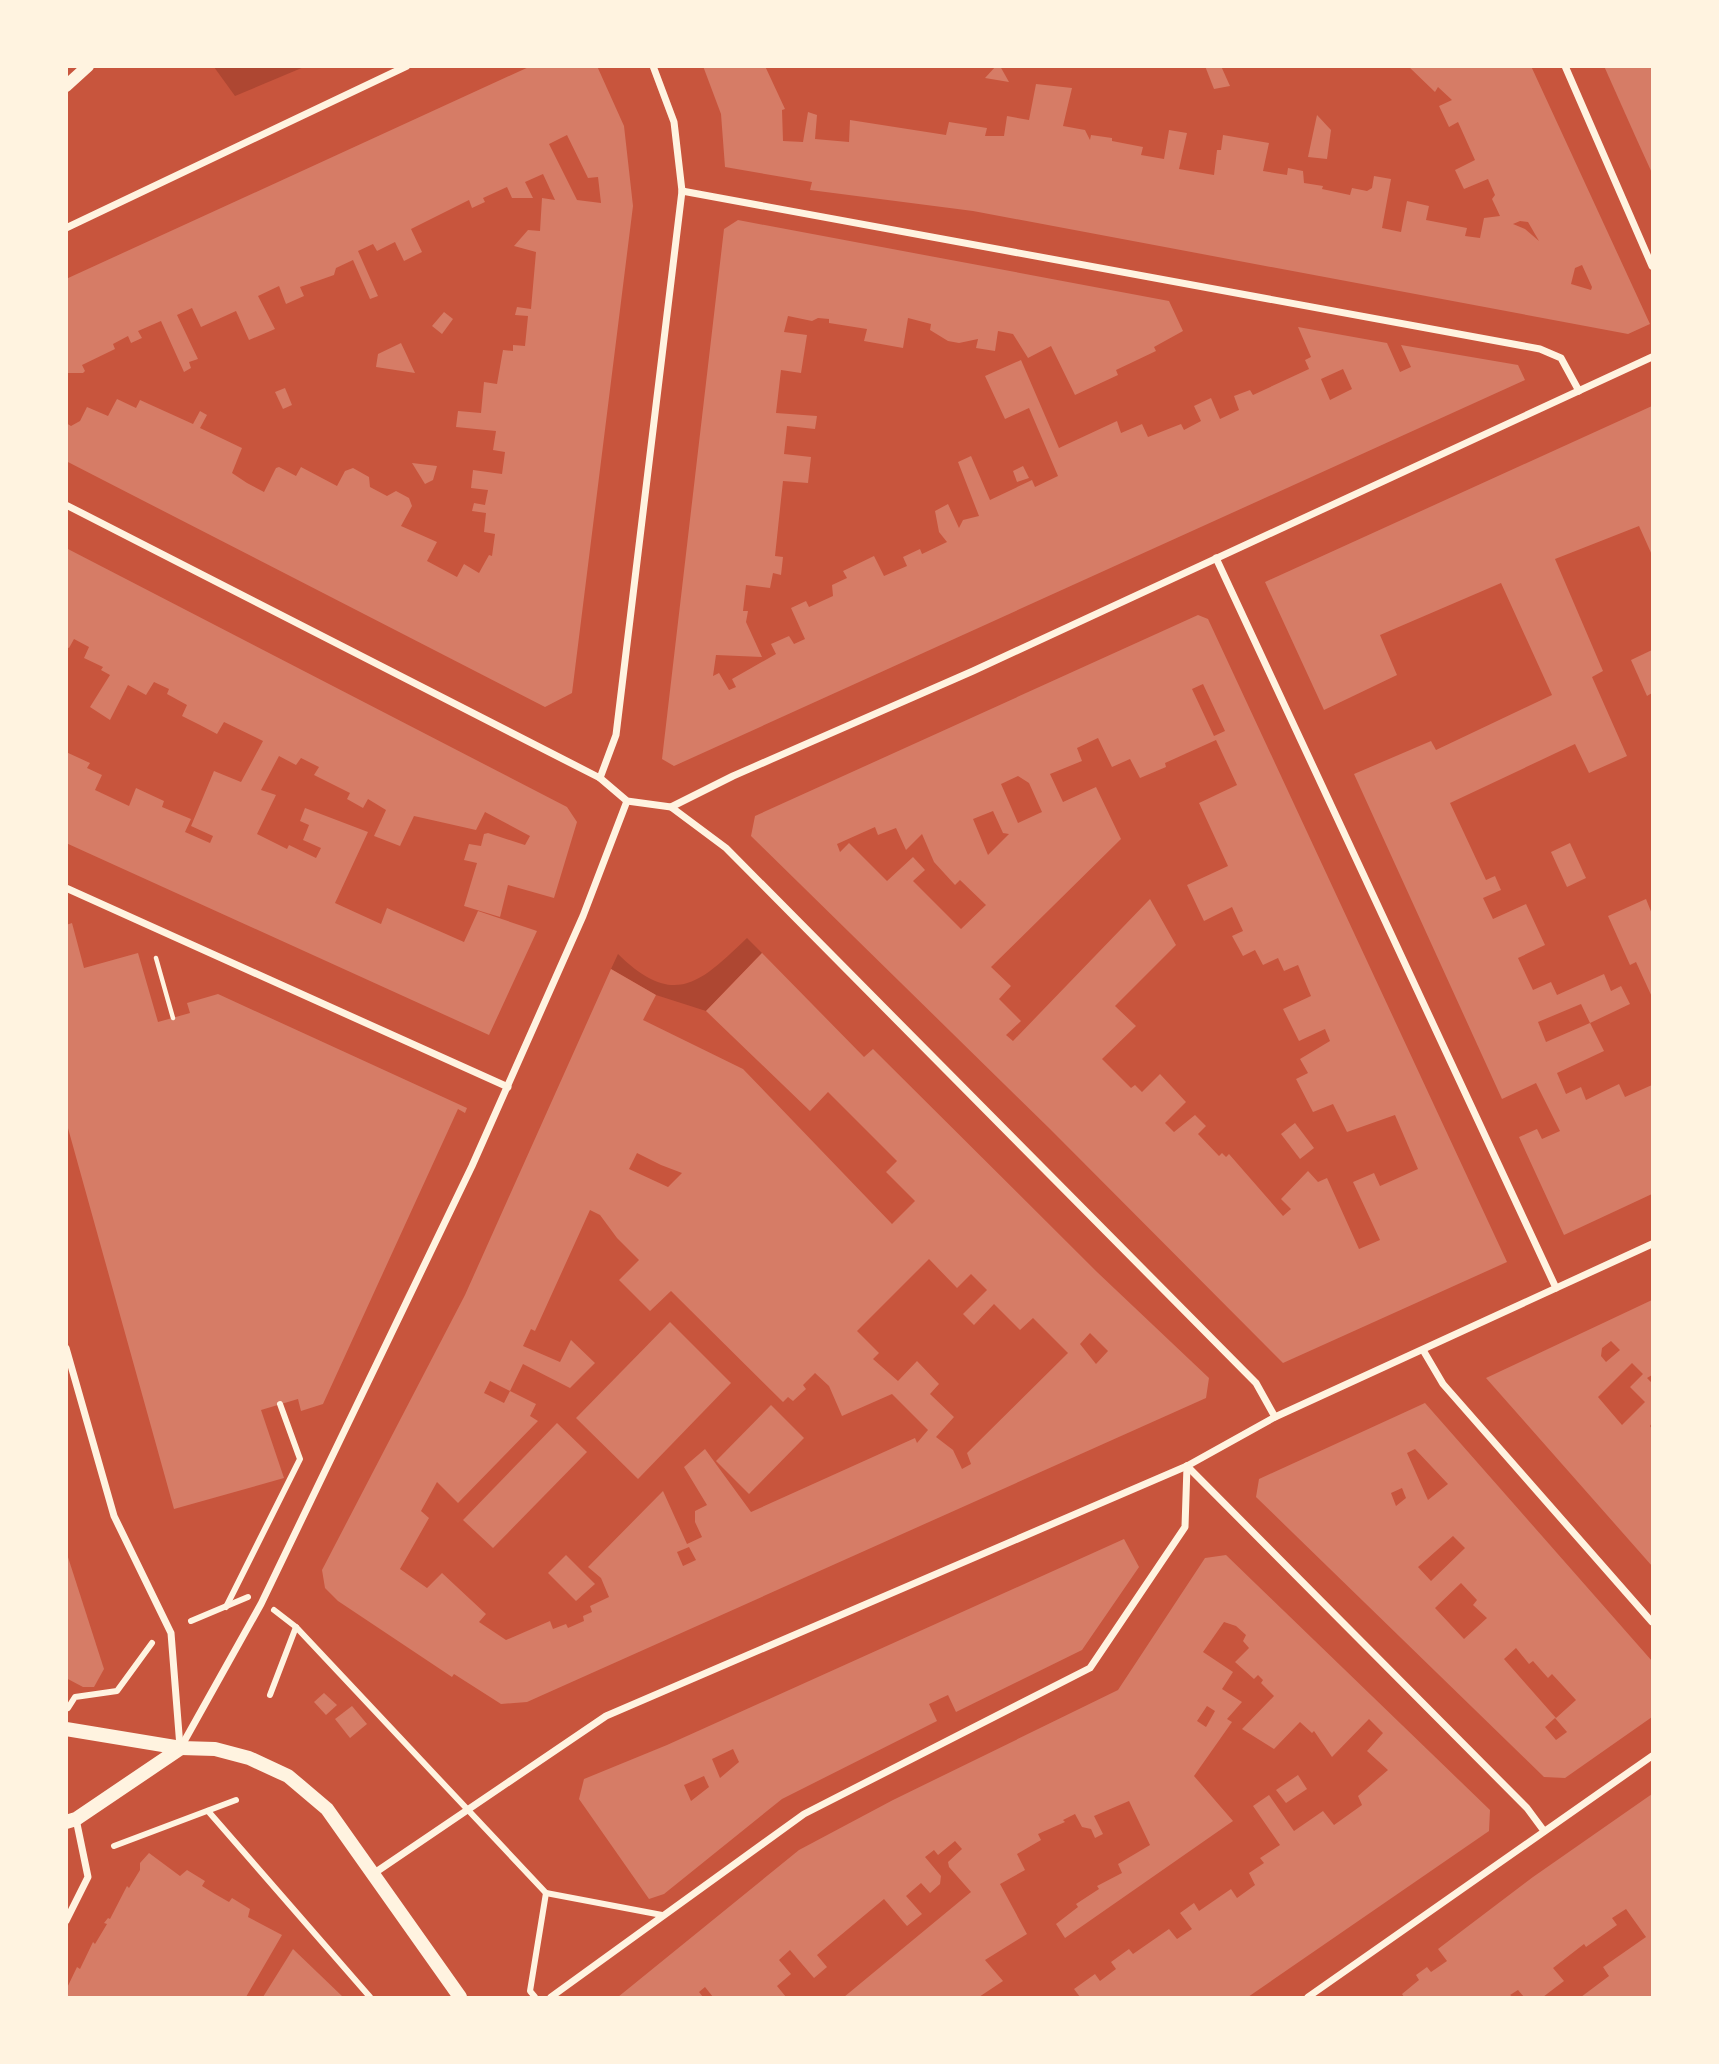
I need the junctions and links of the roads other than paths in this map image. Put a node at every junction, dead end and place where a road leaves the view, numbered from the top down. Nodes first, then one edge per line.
1 (88, 66) edge
2 (407, 66) edge
3 (653, 66) edge
4 (1565, 66) edge
5 (66, 86) edge
6 (682, 191) junction
7 (66, 228) edge
8 (1653, 266) edge
9 (1653, 357) edge
10 (1579, 391) junction
11 (66, 505) edge
12 (1216, 558) junction
13 (600, 778) junction
14 (627, 801) junction
15 (670, 807) junction
16 (66, 888) edge
17 (508, 1087) junction
18 (1653, 1244) edge
19 (1556, 1288) junction
20 (66, 1348) edge
21 (1423, 1350) junction
22 (280, 1405) dead end
23 (1275, 1418) junction
24 (1187, 1466) junction
25 (248, 1597) dead end
26 (226, 1607) junction
27 (274, 1610) dead end
28 (191, 1622) dead end
29 (1653, 1622) edge
30 (296, 1628) junction
31 (152, 1643) dead end
32 (270, 1695) dead end
33 (68, 1708) dead end
34 (66, 1729) edge
35 (181, 1748) junction
36 (1653, 1756) edge
37 (236, 1800) dead end
38 (467, 1810) junction
39 (208, 1811) junction
40 (71, 1821) edge
41 (1545, 1831) junction
42 (114, 1846) dead end
43 (373, 1874) junction
44 (546, 1893) junction
45 (662, 1915) junction
46 (66, 1921) edge
47 (370, 1997) edge
48 (460, 1997) edge
49 (535, 1997) edge
50 (551, 1997) edge
51 (1308, 1997) edge

1 - 5 street
2 - 7 street
3 - 6 street
4 - 8 street
6 - 10 street
6 - 13 street
9 - 10 street
10 - 12 street
11 - 13 street
12 - 15 street
12 - 19 street
13 - 14 street
14 - 15 street
14 - 17 street
15 - 23 street
16 - 17 street
17 - 35 street
18 - 19 street
19 - 21 street
20 - 35 street
21 - 23 street
21 - 29 street
22 - 26 street
23 - 24 street
24 - 38 street
24 - 41 street
24 - 45 street
25 - 26 street
26 - 28 street
27 - 30 street
30 - 32 street
30 - 38 street
31 - 33 street
34 - 35 main road
35 - 40 main road
35 - 43 main road
36 - 41 street
37 - 39 street
38 - 43 street
38 - 44 street
39 - 42 street
39 - 47 street
40 - 46 street
41 - 51 street
43 - 48 main road
44 - 45 street
44 - 49 street
45 - 50 street

